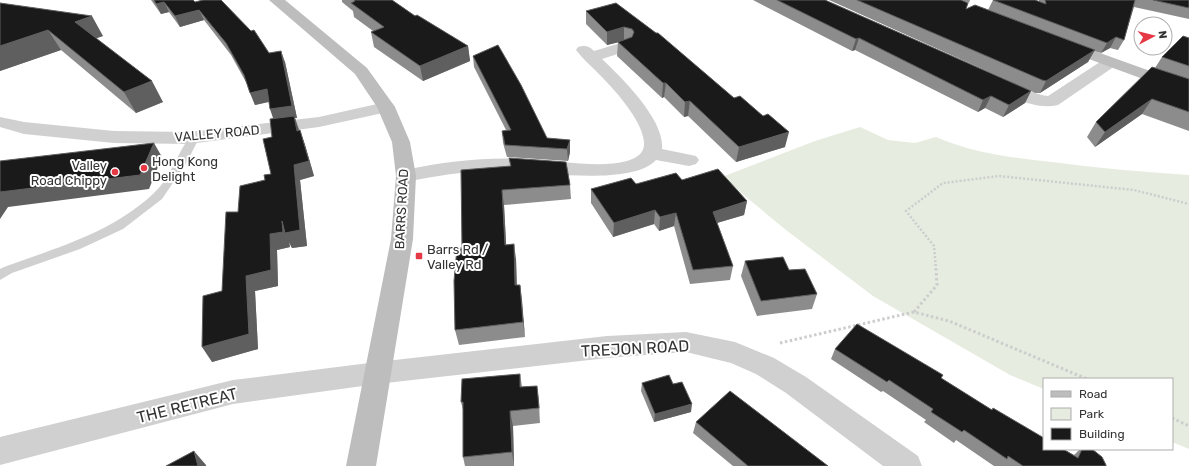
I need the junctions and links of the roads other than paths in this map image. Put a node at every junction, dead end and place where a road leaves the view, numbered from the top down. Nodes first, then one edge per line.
1 (276, 0) edge
2 (1049, 40) edge
3 (624, 47) edge
4 (1109, 63) junction
5 (987, 79) edge
6 (1189, 91) edge
7 (386, 107) junction
8 (0, 122) edge
9 (194, 138) junction
10 (652, 153) junction
11 (689, 160) dead end
12 (406, 176) junction
13 (0, 275) edge
14 (376, 372) junction
15 (0, 451) edge
16 (361, 466) edge
17 (907, 466) edge

1 - 7 street, BARRS ROAD
2 - 4 street
3 - 10 street
4 - 5 street
4 - 6 street
7 - 9 street, VALLEY ROAD
7 - 12 street, BARRS ROAD
8 - 9 street, VALLEY ROAD
9 - 13 lane
10 - 11 street
10 - 12 street
12 - 14 street, BARRS ROAD
14 - 15 street, THE RETREAT
14 - 16 street, BARRS ROAD
14 - 17 street, TREJON ROAD

